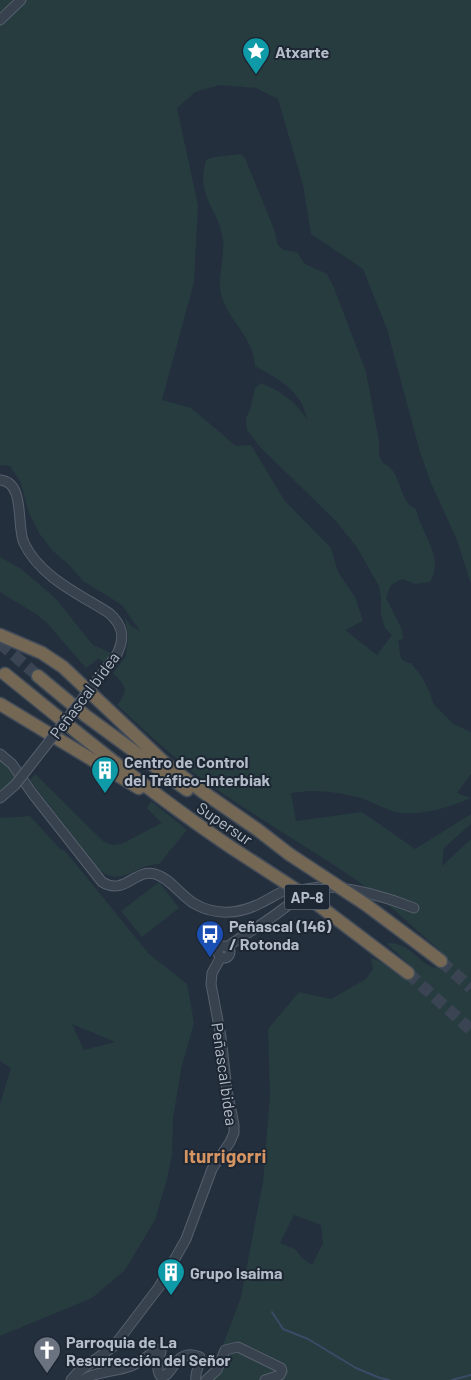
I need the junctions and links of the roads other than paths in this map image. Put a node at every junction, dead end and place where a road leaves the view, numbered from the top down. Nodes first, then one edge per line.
1 (21, 0) edge
2 (0, 20) edge
3 (0, 480) edge
4 (0, 635) edge
5 (5, 674) dead end
6 (38, 676) tunnel mouth
7 (0, 704) edge
8 (0, 754) edge
9 (0, 798) edge
10 (193, 821) junction
11 (257, 832) junction
12 (300, 890) junction
13 (414, 908) dead end
14 (441, 961) tunnel mouth
15 (408, 973) tunnel mouth
16 (71, 1380) edge
17 (82, 1380) edge
18 (196, 1380) edge
19 (206, 1380) edge
20 (265, 1380) edge

1 - 2 street
3 - 9 street, Peñascal bidea, bridge
4 - 11 highway
5 - 10 highway, Supersur / AP-8
6 - 11 highway, Supersur / AP-8
7 - 10 highway, AP-8
8 - 12 street
10 - 15 highway, Supersur / AP-8, bridge
11 - 14 highway, Supersur / AP-8, bridge
12 - 13 street
12 - 16 street, Peñascal bidea
17 - 18 street
19 - 20 street

